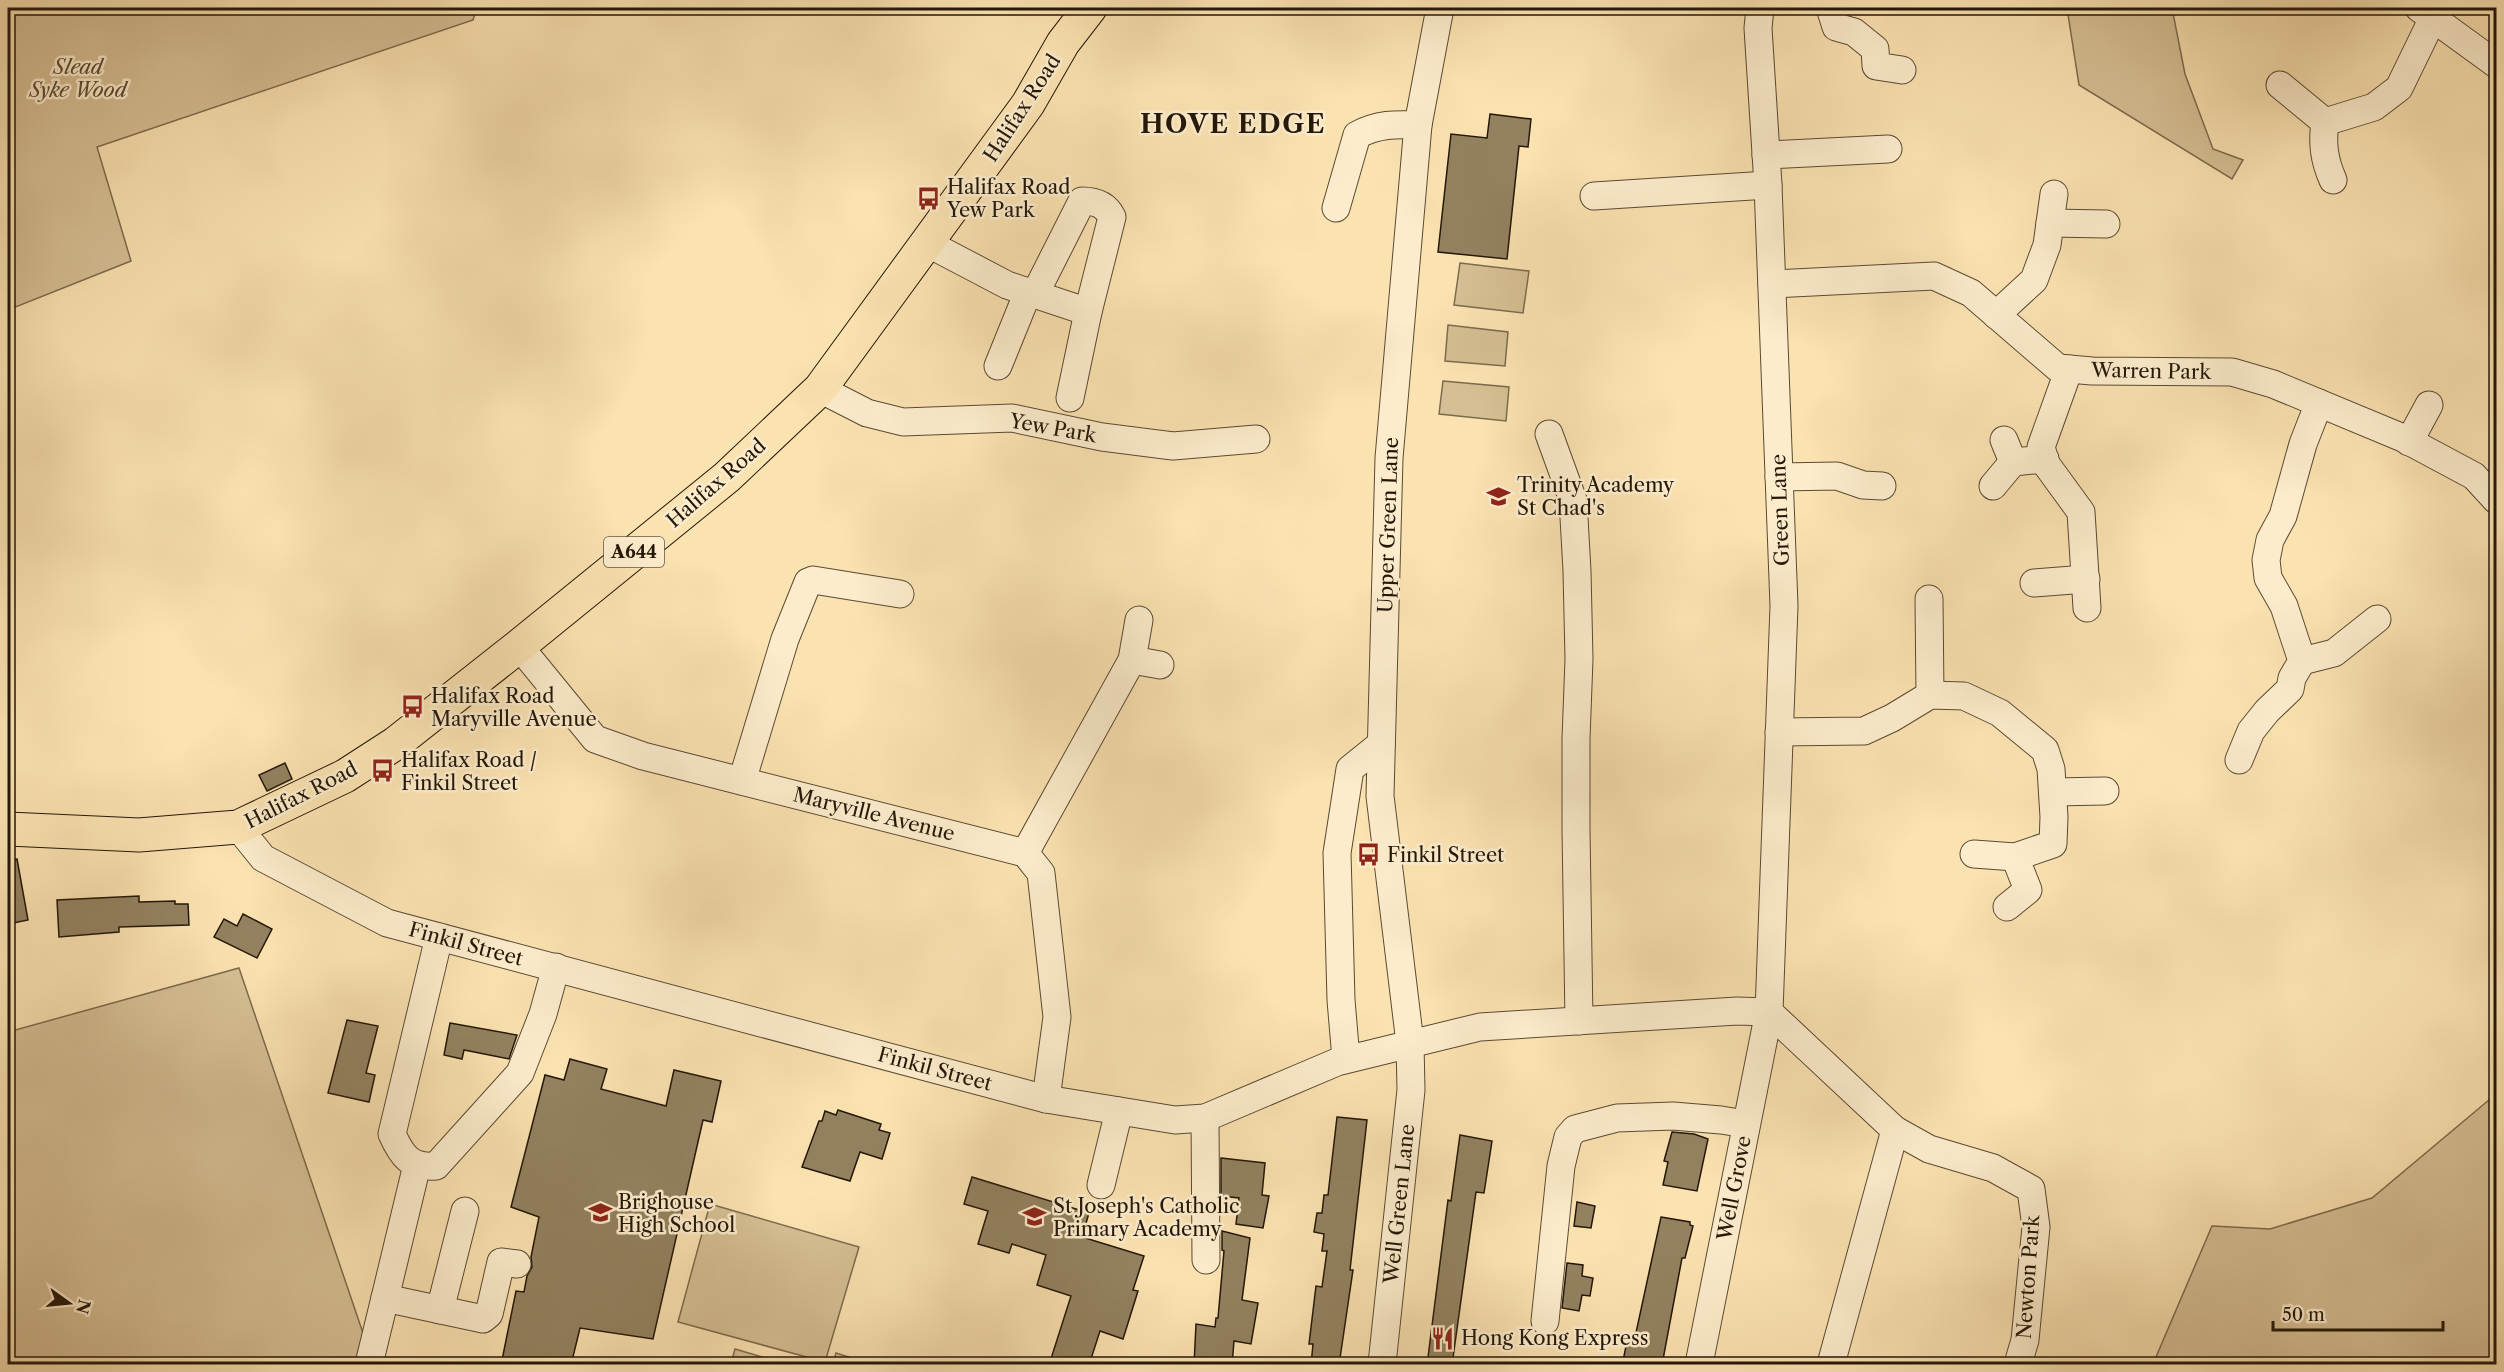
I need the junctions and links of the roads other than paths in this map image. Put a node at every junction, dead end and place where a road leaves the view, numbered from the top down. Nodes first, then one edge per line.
1 (1090, 8) edge
2 (1440, 8) edge
3 (1760, 8) edge
4 (1830, 8) edge
5 (2425, 13) edge
6 (2496, 64) edge
7 (1902, 70) dead end
8 (2280, 85) dead end
9 (2325, 122) junction
10 (1418, 125) junction
11 (1888, 149) dead end
12 (1766, 154) junction
13 (2333, 180) dead end
14 (1768, 185) junction
15 (2054, 194) dead end
16 (1594, 196) dead end
17 (1336, 208) dead end
18 (2050, 224) junction
19 (2106, 224) dead end
20 (927, 243) junction
21 (1772, 284) junction
22 (1031, 293) junction
23 (1088, 312) junction
24 (1996, 315) junction
25 (998, 366) dead end
26 (2069, 369) junction
27 (820, 389) junction
28 (1070, 398) dead end
29 (2319, 404) junction
30 (2429, 405) dead end
31 (1549, 434) dead end
32 (1256, 439) dead end
33 (2409, 442) junction
34 (2045, 459) junction
35 (1779, 477) junction
36 (1882, 486) dead end
37 (1993, 486) dead end
38 (2496, 500) edge
39 (2086, 579) junction
40 (2034, 583) dead end
41 (900, 594) dead end
42 (1929, 599) dead end
43 (2087, 608) dead end
44 (2377, 618) dead end
45 (1139, 620) dead end
46 (519, 646) junction
47 (1132, 660) junction
48 (2302, 661) junction
49 (1160, 664) dead end
50 (1930, 695) junction
51 (1779, 732) junction
52 (1381, 744) junction
53 (2239, 760) dead end
54 (742, 781) junction
55 (2105, 791) dead end
56 (2053, 792) junction
57 (238, 827) junction
58 (8, 829) edge
59 (1026, 853) junction
60 (1974, 854) dead end
61 (2015, 857) junction
62 (2007, 907) dead end
63 (439, 937) junction
64 (556, 968) junction
65 (1768, 1012) junction
66 (1579, 1021) junction
67 (1410, 1043) junction
68 (1346, 1059) junction
69 (1046, 1099) junction
70 (1119, 1111) junction
71 (1205, 1118) junction
72 (1746, 1124) junction
73 (1895, 1130) junction
74 (417, 1165) junction
75 (1101, 1185) dead end
76 (465, 1211) dead end
77 (1206, 1260) dead end
78 (517, 1264) dead end
79 (385, 1298) junction
80 (440, 1310) junction
81 (1545, 1321) dead end
82 (369, 1365) edge
83 (1382, 1365) edge
84 (1699, 1365) edge
85 (1832, 1365) edge
86 (2018, 1365) edge

1 - 20 main road, Halifax Road / A644
2 - 10 street, Upper Green Lane
3 - 12 street, Green Lane
4 - 7 street
5 - 6 street
5 - 9 street
8 - 9 street
9 - 13 street
10 - 17 street
10 - 52 street, Upper Green Lane
11 - 12 street
12 - 14 street, Green Lane
14 - 16 street
14 - 21 street, Green Lane
15 - 18 street
18 - 19 street
18 - 24 street
20 - 22 street
20 - 27 main road, Halifax Road / A644
21 - 24 street, Warren Park
21 - 35 street, Green Lane
22 - 23 street
22 - 23 street
22 - 25 street
23 - 28 street
24 - 26 street, Warren Park
26 - 29 street, Warren Park
26 - 34 street
27 - 32 street, Yew Park
27 - 46 main road, Halifax Road / A644
29 - 33 street, Warren Park
29 - 48 street
30 - 33 street
31 - 66 street
33 - 38 street, Warren Park
34 - 37 street
34 - 39 street
35 - 36 street
35 - 51 street, Green Lane
39 - 40 street
39 - 43 street
41 - 54 street
42 - 50 street
44 - 48 street
45 - 47 street
46 - 54 street, Maryville Avenue
46 - 57 main road, Halifax Road / A644
47 - 49 street
47 - 59 street
48 - 53 street
50 - 51 street
50 - 56 street
51 - 65 street, Green Lane
52 - 67 street, Upper Green Lane
52 - 68 street
54 - 59 street, Maryville Avenue
55 - 56 street
56 - 61 street
57 - 58 main road, Halifax Road / A644
57 - 63 street, Finkil Street
59 - 69 street
60 - 61 street
61 - 62 street
63 - 64 street, Finkil Street
63 - 74 street
64 - 69 street, Finkil Street
64 - 74 street
65 - 66 street, Finkil Street
65 - 72 street, Well Grove
65 - 73 street
66 - 67 street, Finkil Street
67 - 68 street, Finkil Street
67 - 83 street, Well Green Lane
68 - 71 street, Finkil Street
69 - 70 street, Finkil Street
70 - 71 street, Finkil Street
70 - 75 street
71 - 77 street
72 - 81 street
72 - 84 street, Well Grove
73 - 85 street
73 - 86 street, Newton Park
74 - 79 street
76 - 80 street
78 - 80 street
79 - 80 street
79 - 82 street

